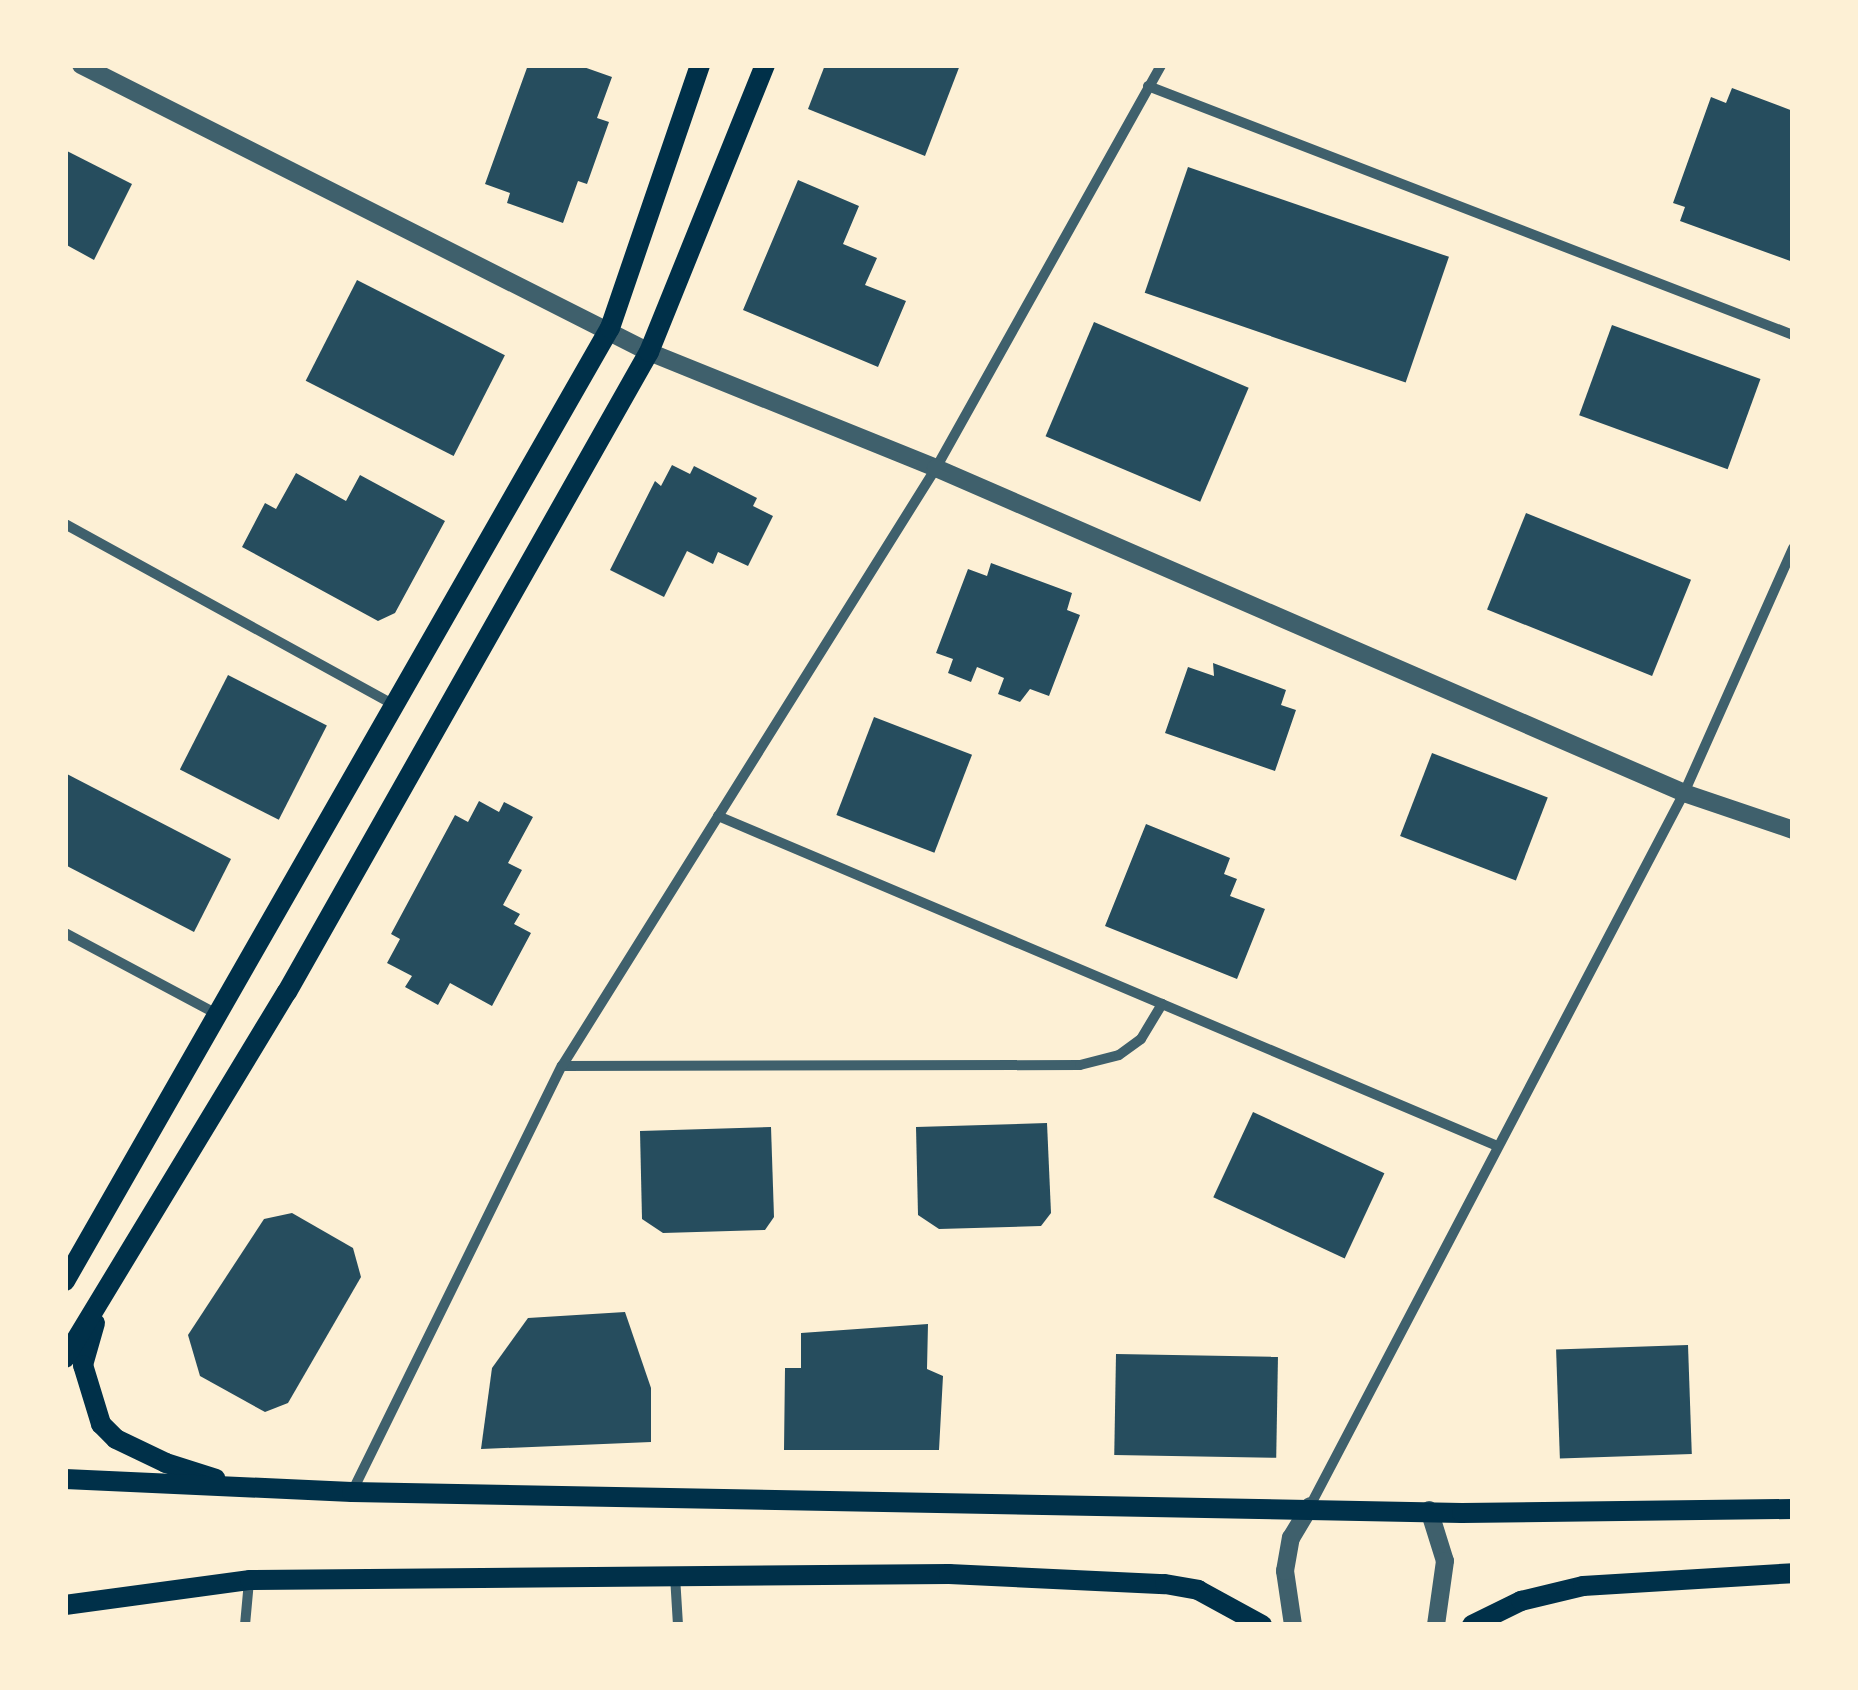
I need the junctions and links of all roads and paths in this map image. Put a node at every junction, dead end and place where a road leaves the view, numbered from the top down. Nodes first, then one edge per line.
1 (81, 65) edge
2 (700, 65) edge
3 (765, 65) edge
4 (1161, 65) edge
5 (1148, 86) junction
6 (610, 328) junction
7 (1793, 335) edge
8 (648, 352) junction
9 (936, 468) junction
10 (65, 524) edge
11 (1793, 548) edge
12 (394, 705) junction
13 (1684, 793) junction
14 (718, 816) junction
15 (1793, 830) edge
16 (65, 933) edge
17 (1162, 1004) junction
18 (218, 1014) junction
19 (562, 1066) junction
20 (1495, 1145) junction
21 (65, 1281) edge
22 (104, 1294) junction
23 (65, 1358) edge
24 (65, 1479) edge
25 (242, 1487) junction
26 (352, 1492) junction
27 (1310, 1506) junction
28 (1793, 1509) edge
29 (1429, 1510) junction
30 (1793, 1572) edge
31 (675, 1573) junction
32 (250, 1580) junction
33 (65, 1605) edge
34 (245, 1625) edge
35 (678, 1625) edge
36 (1262, 1625) edge
37 (1293, 1625) edge
38 (1436, 1625) edge
39 (1472, 1625) edge

1 - 6 street
2 - 6 main road
3 - 8 main road
4 - 5 street
5 - 7 street
5 - 9 street
6 - 8 street
6 - 12 main road
8 - 9 street
8 - 22 main road
9 - 13 street
9 - 14 street
10 - 12 street
11 - 13 street
12 - 18 main road
13 - 15 street
13 - 20 street
14 - 17 street
14 - 19 street
16 - 18 street
17 - 19 street
17 - 20 street
18 - 21 main road
19 - 26 street
20 - 27 street
22 - 23 main road
22 - 25 main road
24 - 25 main road
25 - 26 main road
26 - 27 main road
27 - 29 main road
27 - 37 street
28 - 29 main road
29 - 38 street
30 - 39 main road
31 - 32 main road
31 - 35 street
31 - 36 main road
32 - 33 main road
32 - 34 street

